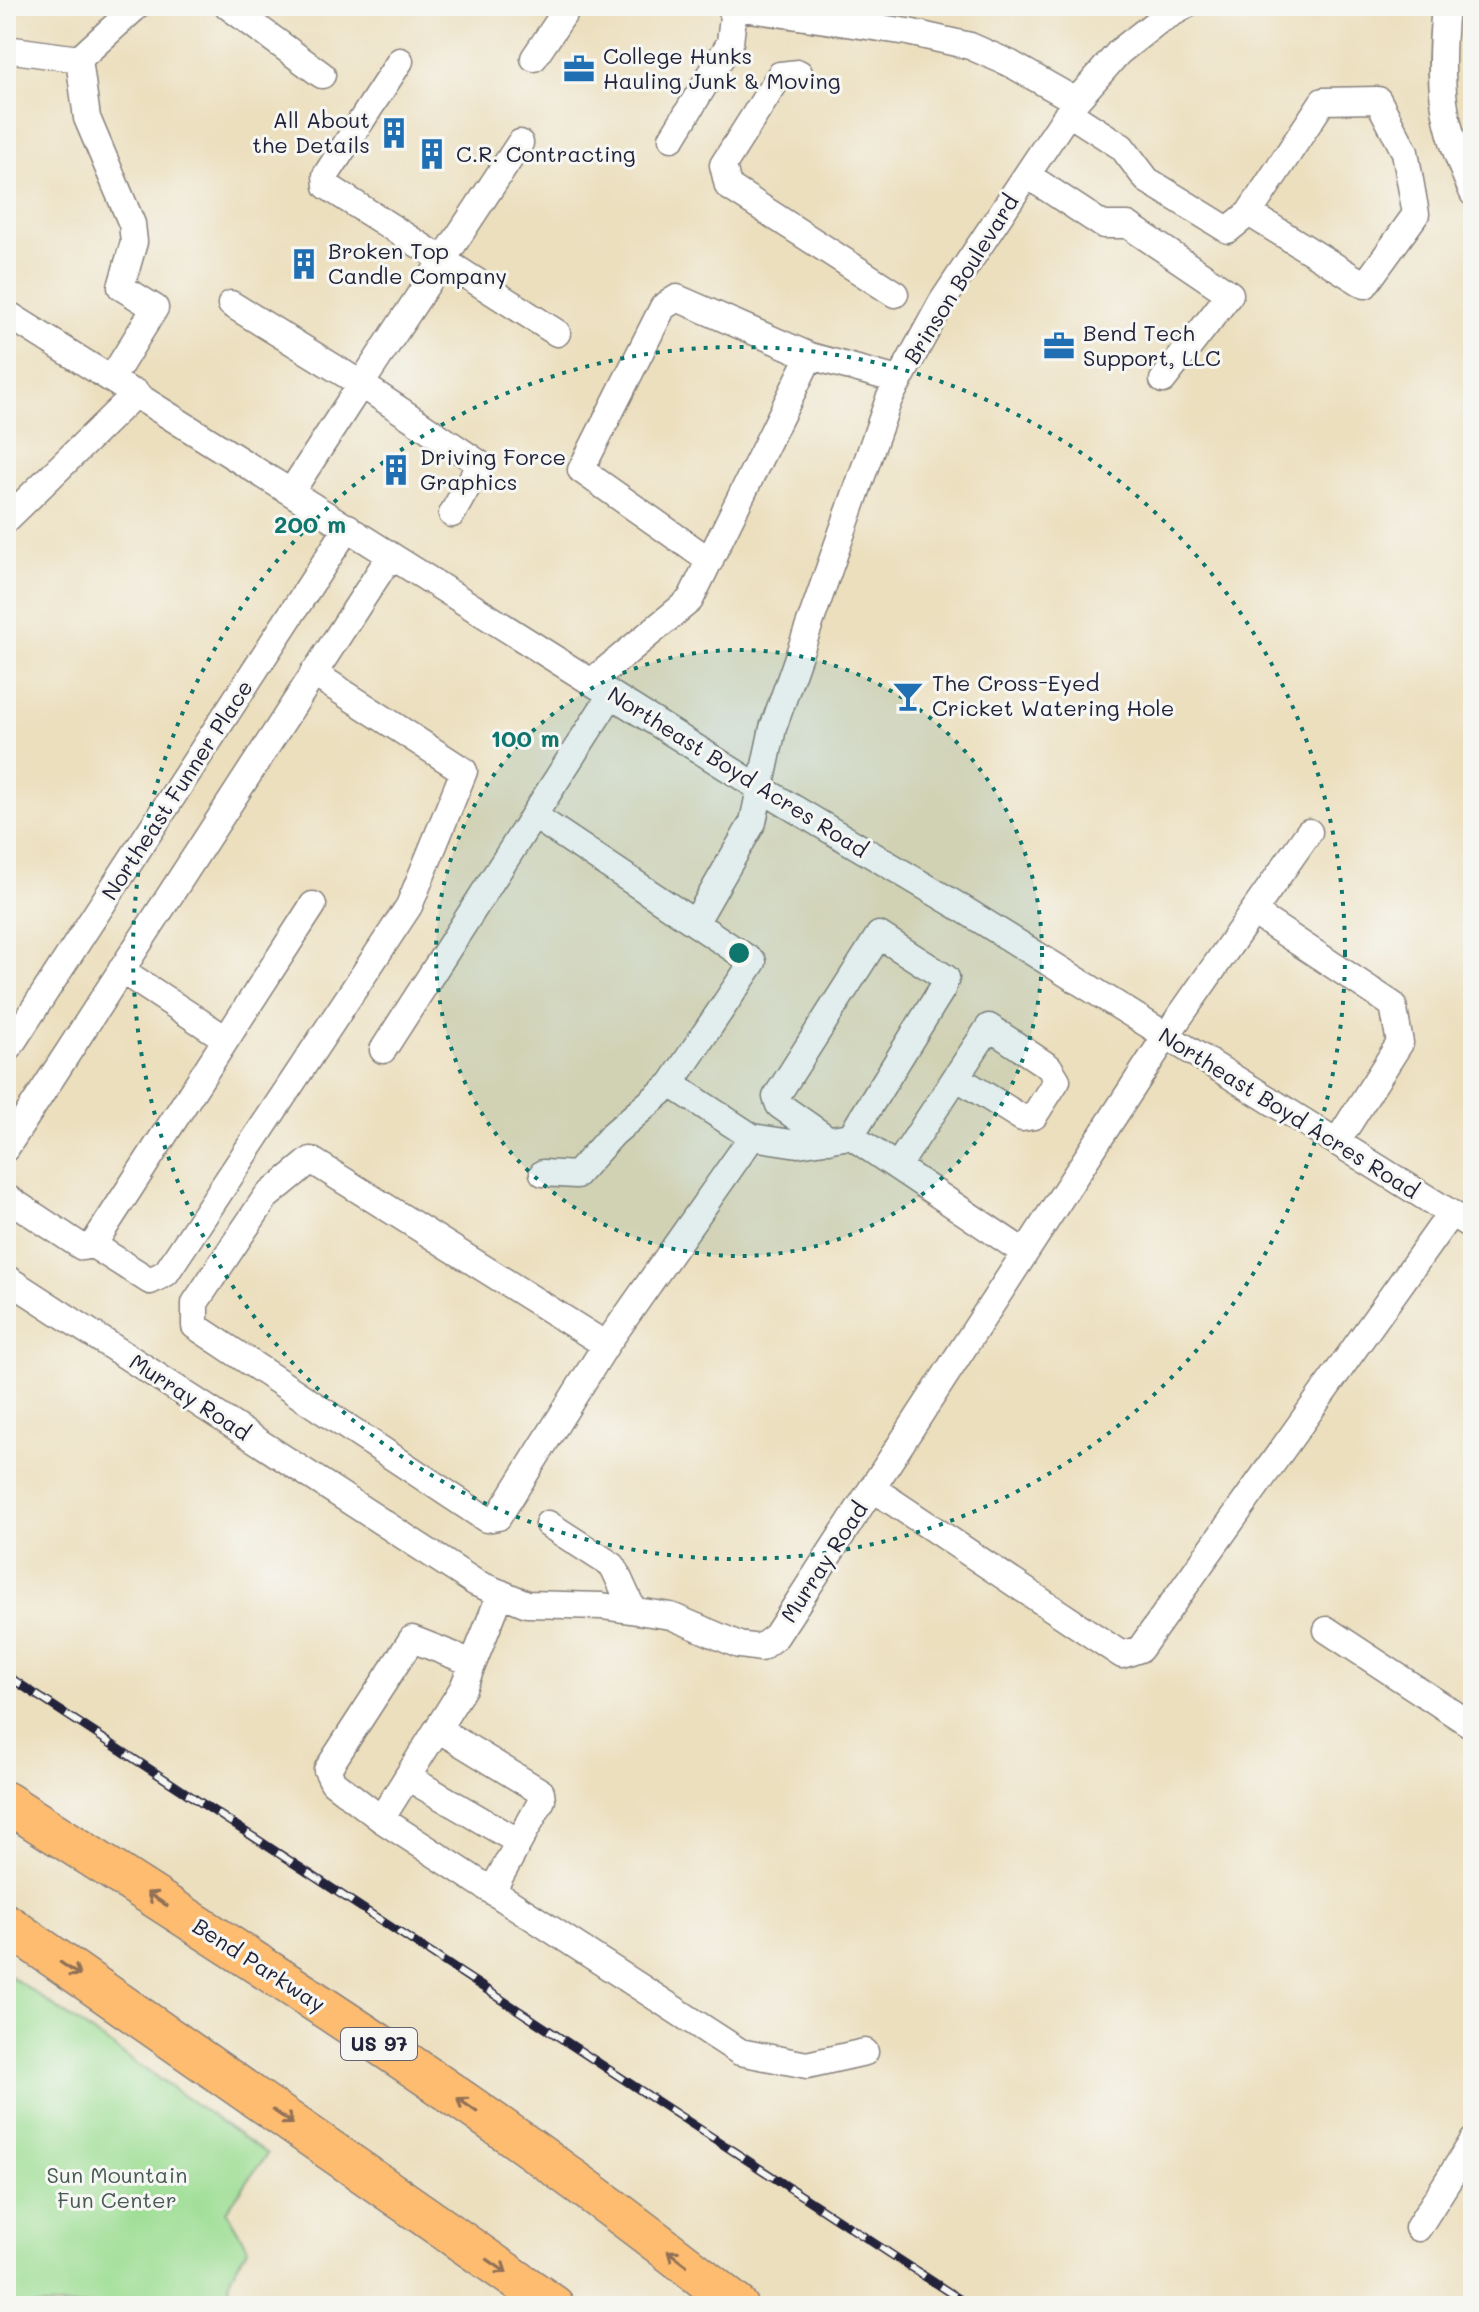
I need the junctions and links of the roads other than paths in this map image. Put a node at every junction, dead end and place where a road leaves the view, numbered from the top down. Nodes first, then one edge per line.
1 (137, 6) edge
2 (228, 6) edge
3 (569, 6) edge
4 (732, 6) edge
5 (1185, 6) edge
6 (1445, 6) edge
7 (6, 49) edge
8 (534, 58) dead end
9 (79, 59) junction
10 (400, 61) dead end
11 (799, 73) dead end
12 (322, 75) dead end
13 (1072, 107) junction
14 (672, 138) dead end
15 (520, 143) dead end
16 (1027, 175) junction
17 (1473, 193) edge
18 (1249, 213) junction
19 (442, 261) junction
20 (895, 294) dead end
21 (231, 304) dead end
22 (6, 313) edge
23 (557, 333) dead end
24 (810, 356) junction
25 (112, 378) junction
26 (898, 380) junction
27 (1163, 380) dead end
28 (361, 384) junction
29 (136, 393) junction
30 (291, 492) junction
31 (9, 513) edge
32 (452, 514) dead end
33 (348, 527) junction
34 (390, 556) junction
35 (710, 561) junction
36 (313, 673) junction
37 (601, 688) junction
38 (758, 787) junction
39 (536, 817) junction
40 (1309, 832) dead end
41 (313, 905) dead end
42 (1253, 912) junction
43 (695, 923) junction
44 (121, 970) junction
45 (1166, 1036) junction
46 (226, 1039) junction
47 (383, 1050) dead end
48 (6, 1052) edge
49 (956, 1077) dead end
50 (671, 1084) junction
51 (752, 1137) junction
52 (840, 1138) junction
53 (1337, 1142) junction
54 (6, 1148) edge
55 (897, 1167) junction
56 (543, 1173) dead end
57 (6, 1197) edge
58 (1462, 1220) edge
59 (93, 1245) junction
60 (1025, 1253) junction
61 (6, 1278) edge
62 (606, 1345) junction
63 (872, 1488) junction
64 (548, 1524) dead end
65 (501, 1593) junction
66 (633, 1610) junction
67 (1327, 1630) dead end
68 (473, 1663) junction
69 (1473, 1726) edge
70 (438, 1729) junction
71 (407, 1777) junction
72 (6, 1802) edge
73 (381, 1819) junction
74 (519, 1842) junction
75 (492, 1891) junction
76 (6, 1924) edge
77 (865, 2052) dead end
78 (1473, 2141) edge
79 (1418, 2228) dead end
80 (731, 2298) edge
81 (554, 2306) edge

1 - 9 street
2 - 12 street
3 - 8 street
4 - 13 street
4 - 14 street
5 - 13 street, Brinson Boulevard
6 - 17 street
7 - 9 street
9 - 25 street
10 - 19 street
11 - 20 street
13 - 16 street, Brinson Boulevard
13 - 18 street
15 - 19 street
16 - 26 street, Brinson Boulevard
16 - 27 street
18 - 18 street
19 - 23 street
19 - 28 street
21 - 28 street
22 - 25 street, Northeast Boyd Acres Road
24 - 26 street
24 - 35 street
24 - 35 street
25 - 29 street, Northeast Boyd Acres Road
26 - 38 street, Brinson Boulevard
28 - 30 street
28 - 32 street
29 - 30 street, Northeast Boyd Acres Road
29 - 31 street
30 - 33 street, Northeast Boyd Acres Road
33 - 34 street, Northeast Boyd Acres Road
33 - 48 street, Northeast Funner Place
34 - 36 street
34 - 37 street, Northeast Boyd Acres Road
35 - 37 street
36 - 44 street
36 - 59 street
37 - 38 street, Northeast Boyd Acres Road
37 - 39 street
38 - 43 street, Brinson Boulevard
38 - 45 street, Northeast Boyd Acres Road
39 - 43 street
39 - 47 street
40 - 42 street, Murray Road
41 - 46 street
42 - 45 street, Murray Road
42 - 53 street
43 - 50 street
44 - 46 street
44 - 54 street
45 - 53 street, Northeast Boyd Acres Road
45 - 60 street, Murray Road
46 - 59 street
49 - 55 street
50 - 51 street
50 - 56 street
51 - 52 street
51 - 62 street
52 - 52 street
52 - 55 street
53 - 58 street, Northeast Boyd Acres Road
55 - 60 street
57 - 59 street
58 - 63 street
60 - 63 street, Murray Road
61 - 65 street, Murray Road
62 - 62 street
63 - 66 street, Murray Road
64 - 66 street
65 - 66 street, Murray Road
65 - 68 street
67 - 69 street
68 - 70 street
68 - 73 street
70 - 71 street
70 - 74 street
71 - 73 street
71 - 74 street
80 -> 72 highway, Bend Parkway / US 97
73 - 75 street
74 - 75 street
75 - 77 street
76 -> 81 highway
78 - 79 street

